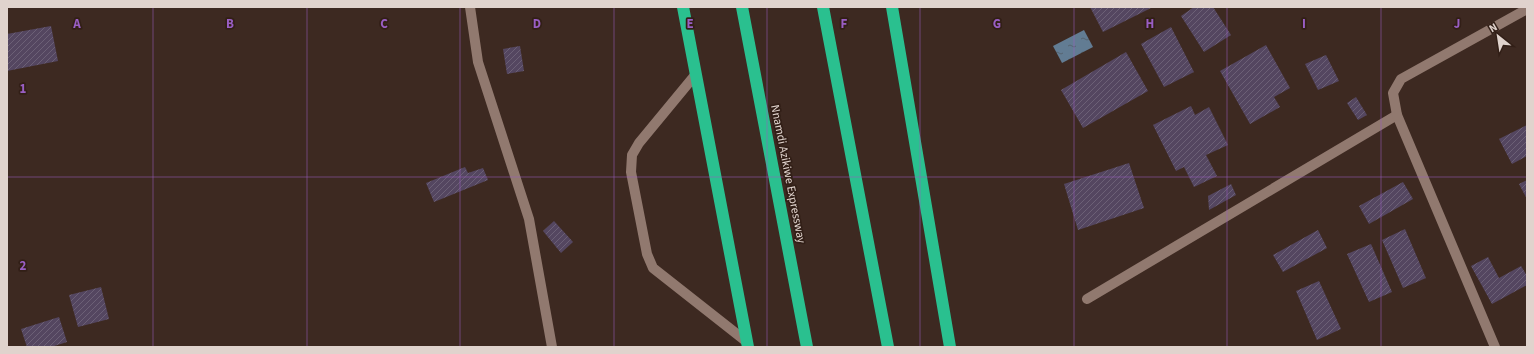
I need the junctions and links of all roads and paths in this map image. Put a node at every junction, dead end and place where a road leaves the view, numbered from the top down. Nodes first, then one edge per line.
1 (470, 7) edge
2 (683, 7) edge
3 (742, 7) edge
4 (823, 7) edge
5 (892, 7) edge
6 (1527, 9) edge
7 (696, 74) junction
8 (1397, 115) junction
9 (1087, 299) dead end
10 (946, 329) junction
11 (747, 345) edge
12 (552, 347) edge
13 (807, 347) edge
14 (888, 347) edge
15 (950, 347) edge
16 (959, 347) edge
17 (1495, 347) edge

1 - 12 street
2 - 7 highway
3 - 13 highway, Nnamdi Azikiwe Expressway
4 - 14 highway
5 - 10 highway
6 - 8 street
7 - 11 highway
7 - 11 street
8 - 9 street
8 - 17 street
10 - 15 highway
10 - 16 highway

